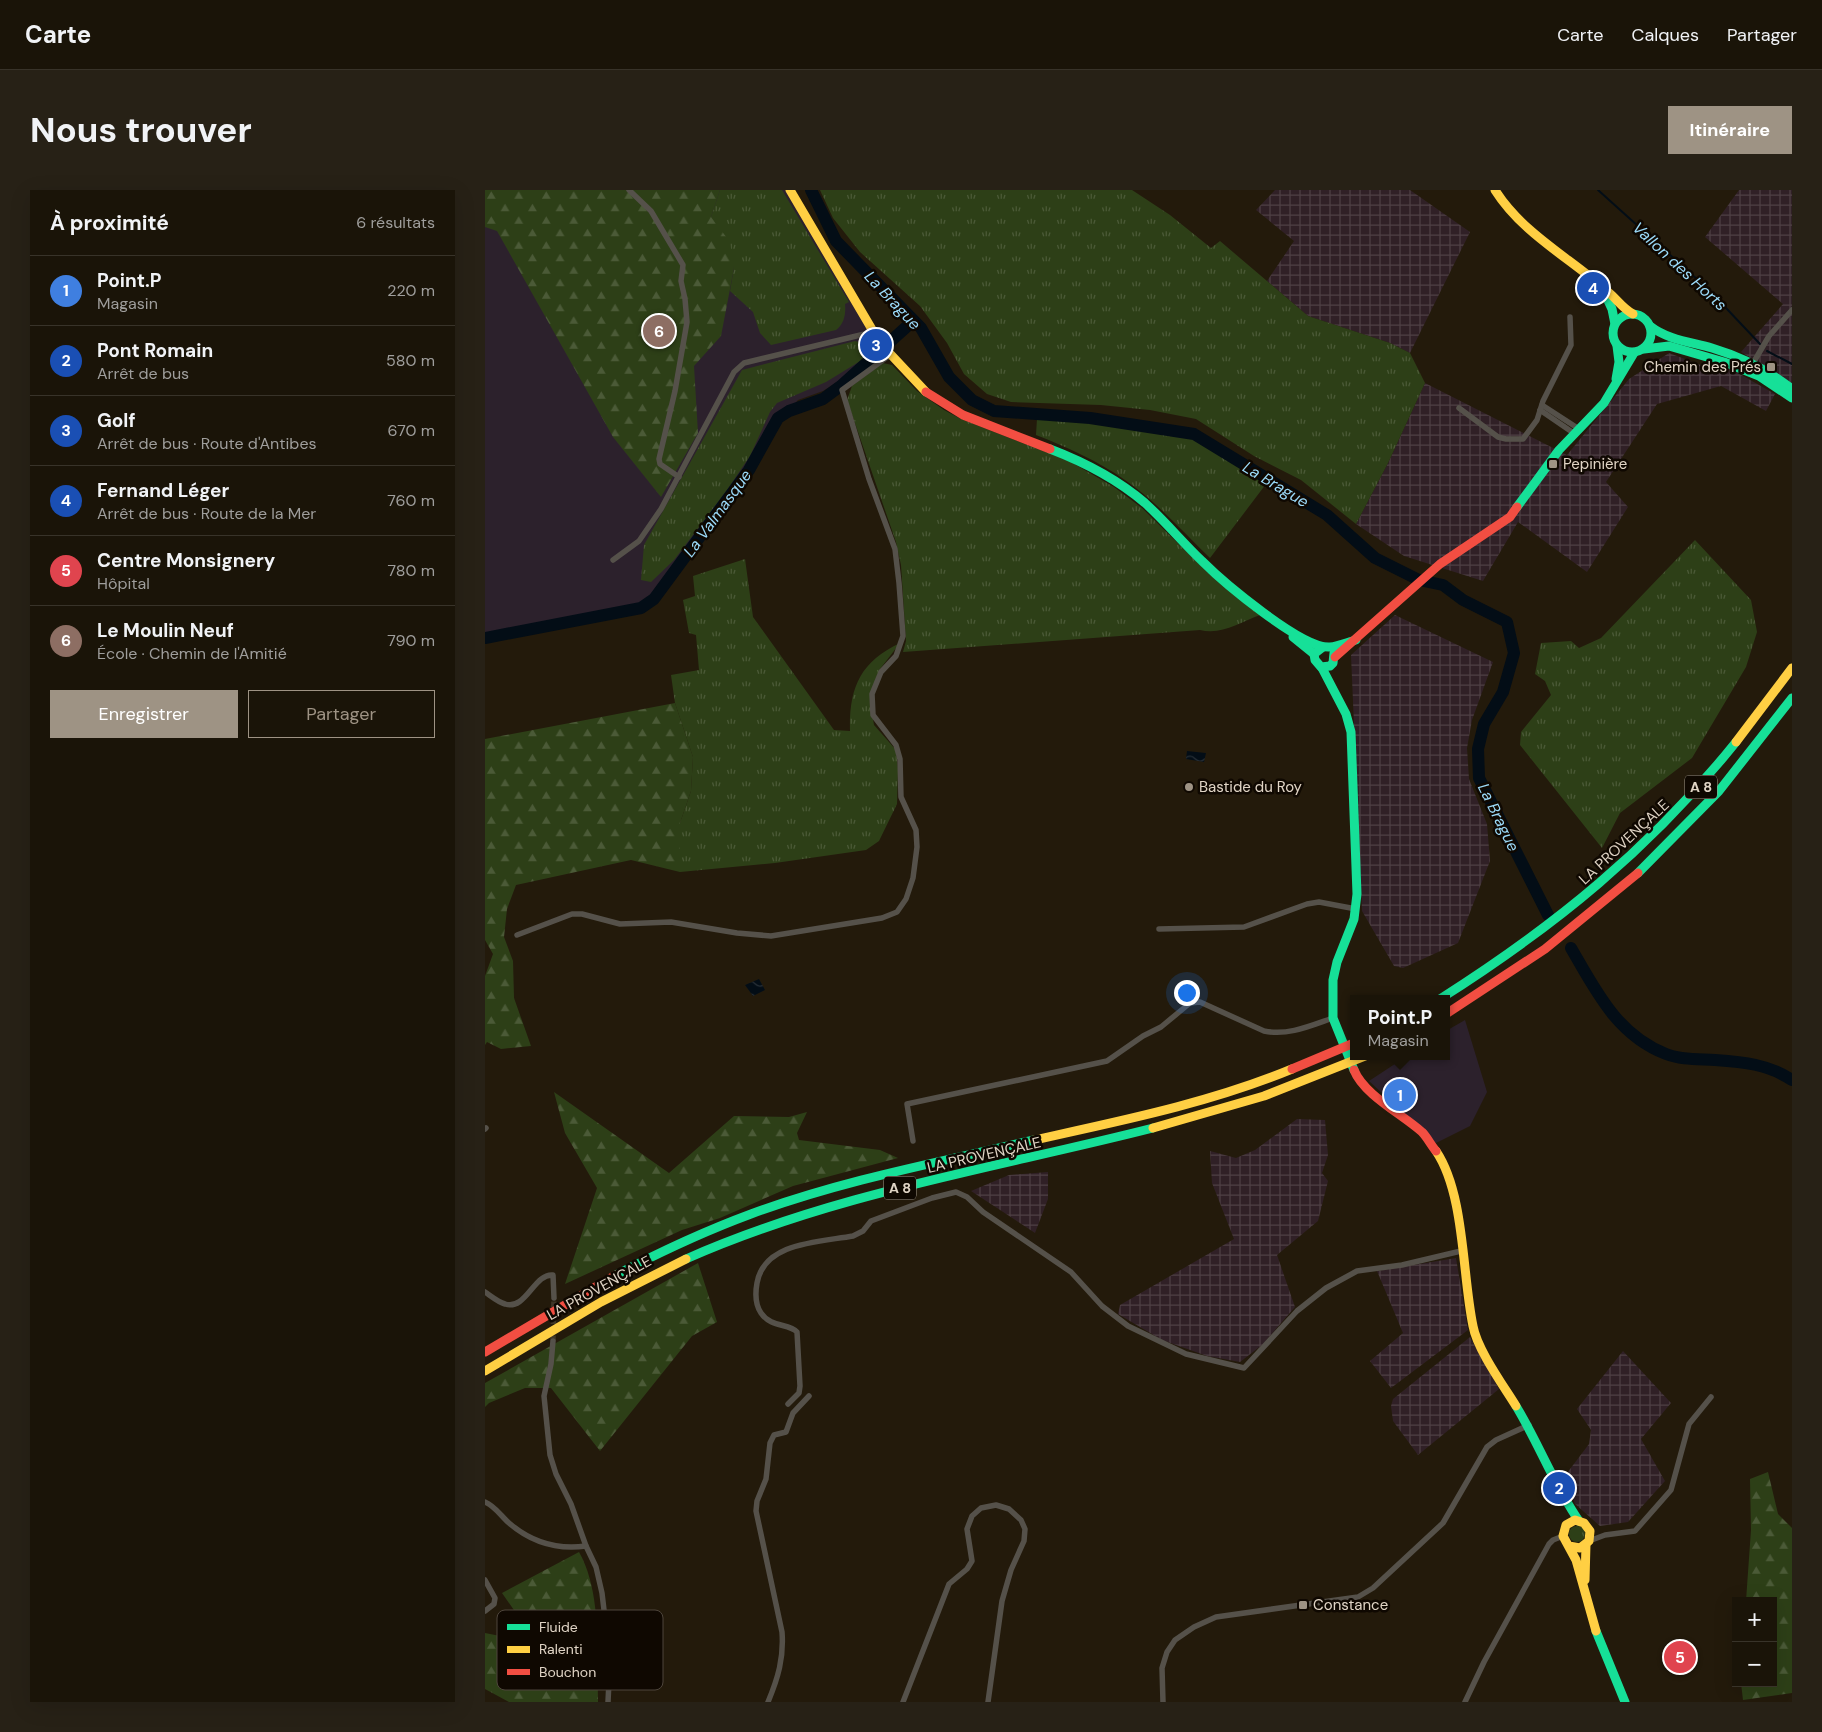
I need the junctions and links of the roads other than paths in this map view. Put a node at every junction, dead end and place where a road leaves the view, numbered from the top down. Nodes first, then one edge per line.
1 (629, 190) edge
2 (790, 190) edge
3 (1495, 190) edge
4 (1600, 286) junction
5 (1792, 310) edge
6 (1633, 314) junction
7 (1570, 317) dead end
8 (1615, 324) junction
9 (1650, 326) junction
10 (873, 332) junction
11 (1617, 346) junction
12 (1644, 349) junction
13 (888, 353) junction
14 (1635, 353) junction
15 (1751, 367) junction
16 (1615, 384) junction
17 (1792, 389) edge
18 (1792, 398) edge
19 (1459, 408) dead end
20 (1541, 408) junction
21 (1577, 432) junction
22 (679, 477) junction
23 (613, 560) dead end
24 (1282, 626) junction
25 (1355, 640) junction
26 (1326, 647) junction
27 (1314, 654) junction
28 (1330, 664) junction
29 (1792, 668) edge
30 (1792, 698) edge
31 (1356, 909) junction
32 (1159, 929) dead end
33 (517, 935) dead end
34 (1446, 995) edge
35 (1450, 1012) edge
36 (1333, 1018) junction
37 (1350, 1045) edge
38 (1350, 1060) edge
39 (1350, 1060) edge
40 (1356, 1060) edge
41 (913, 1141) dead end
42 (1461, 1251) junction
43 (485, 1292) edge
44 (554, 1298) tunnel mouth
45 (553, 1341) tunnel mouth
46 (485, 1352) edge
47 (485, 1370) edge
48 (809, 1396) dead end
49 (1711, 1397) dead end
50 (789, 1404) dead end
51 (1529, 1426) junction
52 (1563, 1498) junction
53 (485, 1502) edge
54 (1579, 1521) junction
55 (1566, 1525) junction
56 (1590, 1531) junction
57 (1605, 1534) junction
58 (1563, 1536) junction
59 (1587, 1543) junction
60 (586, 1546) junction
61 (1569, 1546) junction
62 (485, 1580) edge
63 (1585, 1593) junction
64 (604, 1610) edge
65 (485, 1611) edge
66 (768, 1702) edge
67 (903, 1702) edge
68 (988, 1702) edge
69 (1163, 1702) edge
70 (1465, 1702) edge
71 (1625, 1702) edge

1 - 22 street
2 - 10 main road
3 - 4 main road
4 - 6 main road
4 - 8 main road
5 - 15 street
6 - 8 main road
6 - 9 main road
7 - 20 street
8 - 11 main road
9 - 12 main road
9 - 15 main road
10 - 13 main road
10 - 22 street
11 - 14 main road
11 - 16 main road
12 - 14 main road
12 - 15 main road
13 - 24 main road
13 - 33 street
14 - 16 main road
15 - 17 main road
15 - 18 main road
16 - 21 main road
19 - 20 street
20 - 21 street
21 - 25 main road
22 - 23 street
24 - 26 main road
24 - 27 main road
25 - 26 main road
25 - 28 main road
26 - 27 main road
26 - 28 main road
27 - 28 main road
28 - 31 main road
29 - 34 main road, LA PROVENÇALE / A 8
30 - 35 main road, LA PROVENÇALE / A 8
31 - 32 street
31 - 36 main road
36 - 38 main road
36 - 41 street
37 - 46 main road, LA PROVENÇALE / A 8
39 - 42 main road
40 - 47 main road, LA PROVENÇALE / A 8
42 - 50 street
42 - 51 main road
43 - 44 street
45 - 60 street
48 - 66 street
49 - 57 street
51 - 52 main road
51 - 69 street
52 - 54 main road
52 - 55 main road
53 - 60 street
54 - 55 main road
54 - 56 main road
55 - 58 main road
56 - 57 street
56 - 59 main road
57 - 59 street
58 - 61 main road
58 - 70 street
59 - 61 main road
59 - 63 main road
60 - 64 street
61 - 63 main road
62 - 65 street
63 - 71 main road
67 - 68 street

